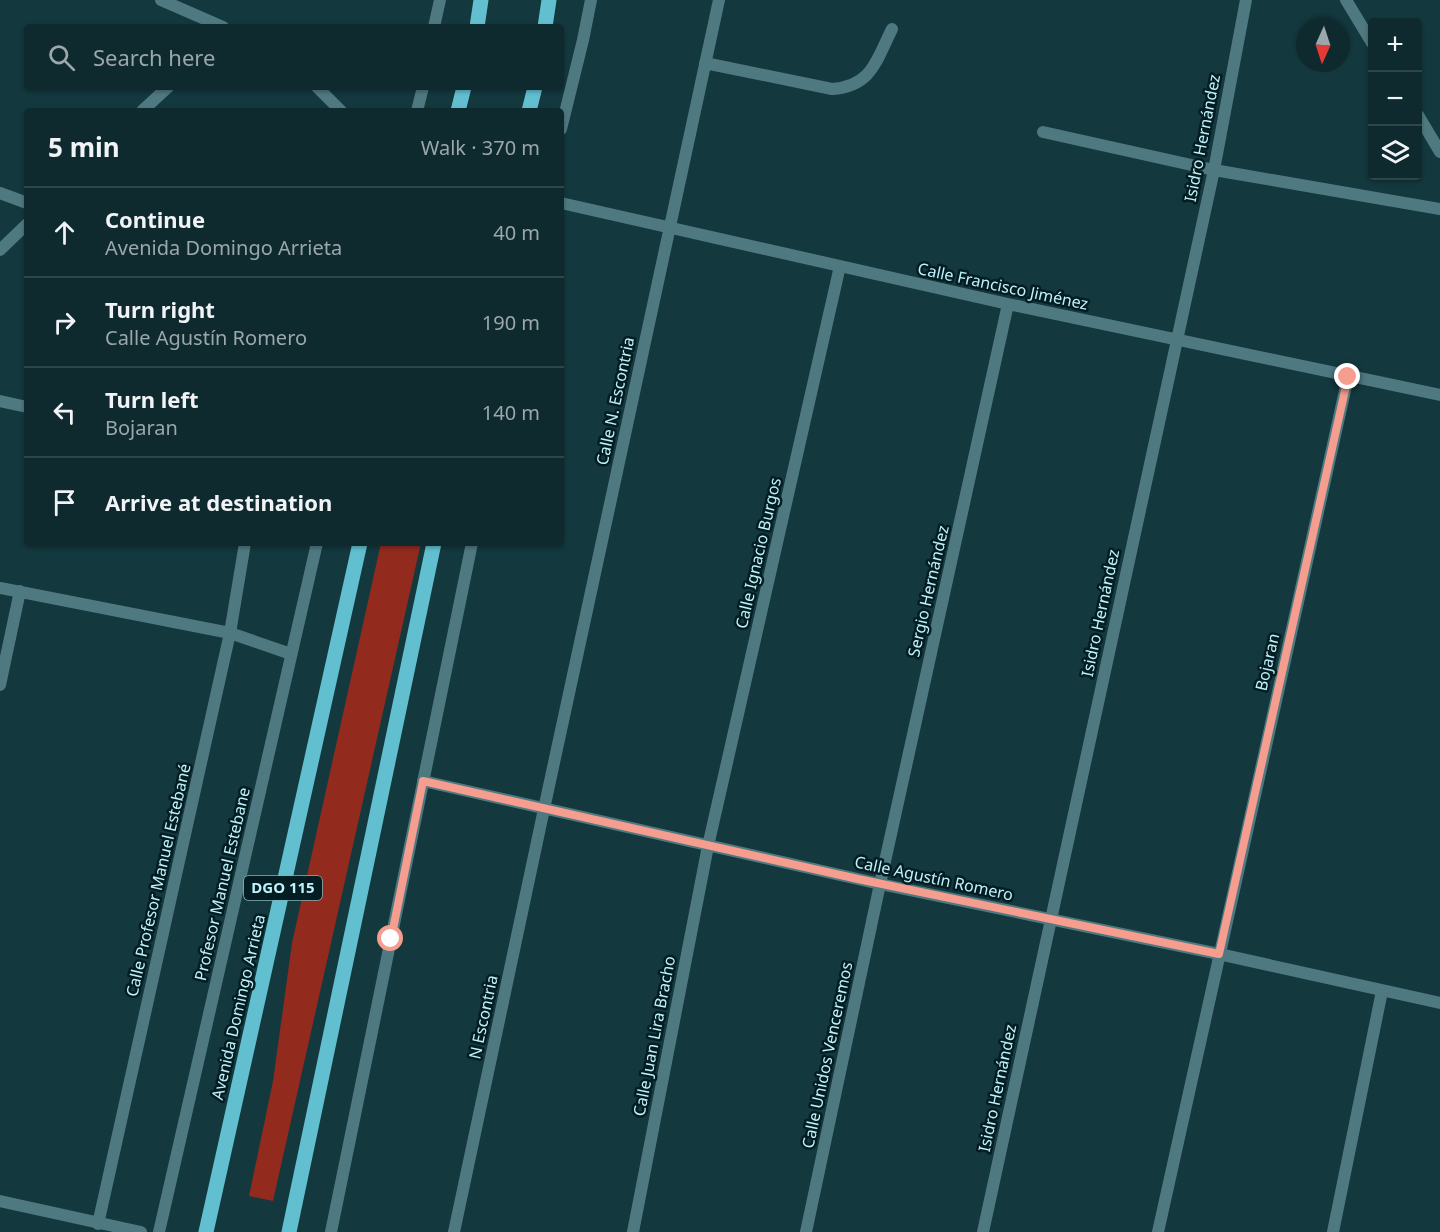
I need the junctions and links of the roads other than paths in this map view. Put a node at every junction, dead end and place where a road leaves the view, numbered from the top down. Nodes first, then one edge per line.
1 (161, 0) edge
2 (440, 0) edge
3 (481, 0) edge
4 (549, 0) edge
5 (591, 0) edge
6 (719, 0) edge
7 (1246, 0) edge
8 (1346, 0) edge
9 (216, 24) edge
10 (435, 24) edge
11 (477, 24) edge
12 (545, 24) edge
13 (892, 29) dead end
14 (1368, 36) edge
15 (705, 63) junction
16 (165, 90) edge
17 (320, 90) edge
18 (422, 90) edge
19 (463, 90) edge
20 (534, 90) edge
21 (145, 108) edge
22 (338, 108) edge
23 (418, 108) edge
24 (459, 108) edge
25 (530, 108) edge
26 (564, 117) edge
27 (1422, 122) edge
28 (1043, 132) dead end
29 (1440, 152) edge
30 (1214, 170) junction
31 (0, 193) edge
32 (24, 201) edge
33 (564, 204) edge
34 (1440, 209) edge
35 (24, 227) edge
36 (670, 228) junction
37 (0, 249) edge
38 (840, 266) junction
39 (1008, 304) junction
40 (1176, 340) junction
41 (1348, 377) junction
42 (1440, 395) edge
43 (0, 401) edge
44 (24, 406) edge
45 (244, 546) edge
46 (316, 546) edge
47 (359, 546) edge
48 (433, 546) edge
49 (471, 546) edge
50 (0, 588) edge
51 (20, 591) junction
52 (230, 633) junction
53 (291, 654) junction
54 (0, 685) edge
55 (423, 781) junction
56 (544, 809) junction
57 (708, 846) junction
58 (880, 884) junction
59 (1050, 919) junction
60 (1219, 954) junction
61 (1382, 991) junction
62 (1440, 1004) edge
63 (0, 1201) edge
64 (98, 1224) junction
65 (141, 1232) edge
66 (159, 1232) edge
67 (206, 1232) edge
68 (289, 1232) edge
69 (331, 1232) edge
70 (454, 1232) edge
71 (633, 1232) edge
72 (806, 1232) edge
73 (983, 1232) edge
74 (1158, 1232) edge
75 (1333, 1232) edge

1 - 9 street
2 - 10 street
3 - 11 main road
4 - 12 main road
5 - 26 street
6 - 15 street, Calle N. Escontria
7 - 30 street, Isidro Hernández
8 - 14 street
13 - 15 street
15 - 36 street, Calle N. Escontria
16 - 21 street
17 - 22 street
18 - 23 street
19 - 24 main road
20 - 25 main road
27 - 29 street
28 - 30 street
30 - 34 street
30 - 40 street, Isidro Hernández
31 - 32 street
33 - 36 street, Calle Francisco Jiménez
35 - 37 street
36 - 38 street, Calle Francisco Jiménez
36 - 56 street, Calle N. Escontria
38 - 39 street, Calle Francisco Jiménez
38 - 57 street, Calle Ignacio Burgos
39 - 40 street, Calle Francisco Jiménez
39 - 58 street, Sergio Hernández
40 - 41 street, Calle Francisco Jiménez
40 - 59 street, Isidro Hernández
41 - 42 street, Calle Francisco Jiménez
41 - 60 street, Bojaran
43 - 44 street
45 - 52 street, Calle Profesor Manuel Estebané
46 - 53 street, Profesor Manuel Estebane
47 - 67 main road, Avenida Domingo Arrieta / DGO 115
48 - 68 main road
49 - 55 street
50 - 51 street
51 - 52 street
51 - 54 street
52 - 53 street
52 - 64 street, Calle Profesor Manuel Estebané
53 - 66 street, Profesor Manuel Estebane
55 - 56 street, Calle Agustín Romero
55 - 69 street
56 - 57 street, Calle Agustín Romero
56 - 70 street, N Escontria
57 - 58 street, Calle Agustín Romero
57 - 71 street, Calle Juan Lira Bracho
58 - 59 street, Calle Agustín Romero
58 - 72 street, Calle Unidos Venceremos
59 - 60 street, Calle Agustín Romero
59 - 73 street, Isidro Hernández
60 - 61 street, Calle Agustín Romero
60 - 74 street, Bojaran
61 - 62 street, Calle Agustín Romero
61 - 75 street
63 - 64 street
64 - 65 street

